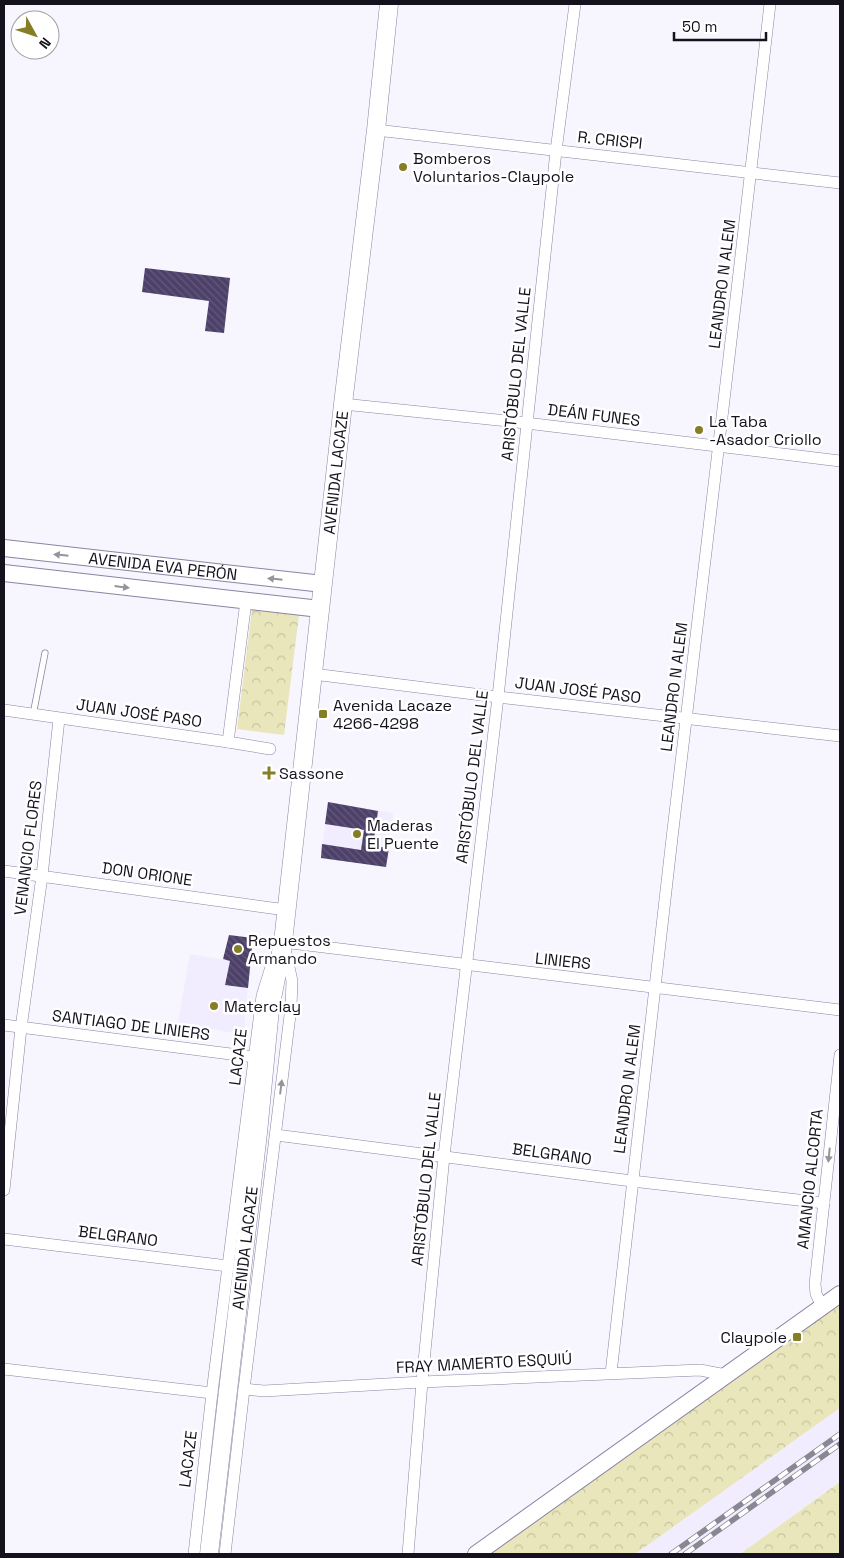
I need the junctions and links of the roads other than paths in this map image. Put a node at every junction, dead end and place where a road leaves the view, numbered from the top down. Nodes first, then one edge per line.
1 (389, 4) edge
2 (575, 4) edge
3 (770, 4) edge
4 (376, 130) junction
5 (556, 151) junction
6 (752, 172) junction
7 (840, 183) edge
8 (344, 404) junction
9 (526, 423) junction
10 (718, 446) junction
11 (840, 461) edge
12 (4, 548) edge
13 (4, 574) edge
14 (323, 584) junction
15 (246, 601) junction
16 (320, 609) junction
17 (45, 653) dead end
18 (313, 674) junction
19 (498, 697) junction
20 (4, 710) edge
21 (33, 715) junction
22 (686, 718) junction
23 (59, 719) junction
24 (840, 736) edge
25 (228, 742) junction
26 (270, 749) dead end
27 (4, 871) edge
28 (42, 876) junction
29 (286, 910) junction
30 (283, 942) junction
31 (466, 966) junction
32 (655, 987) junction
33 (840, 1010) edge
34 (4, 1025) edge
35 (21, 1028) junction
36 (840, 1055) edge
37 (254, 1057) junction
38 (267, 1134) junction
39 (444, 1156) junction
40 (632, 1181) junction
41 (4, 1190) edge
42 (824, 1203) junction
43 (4, 1239) edge
44 (228, 1266) junction
45 (840, 1294) edge
46 (822, 1306) junction
47 (4, 1369) edge
48 (611, 1374) junction
49 (726, 1375) junction
50 (422, 1382) junction
51 (244, 1390) junction
52 (212, 1393) junction
53 (194, 1554) edge
54 (209, 1554) edge
55 (217, 1554) edge
56 (225, 1554) edge
57 (408, 1554) edge
58 (476, 1554) edge

1 - 4 main road, AVENIDA LACAZE
2 - 5 street, ARISTÓBULO DEL VALLE
3 - 6 street, LEANDRO N ALEM
4 - 5 street, R. CRISPI
4 - 8 main road, AVENIDA LACAZE
5 - 6 street, R. CRISPI
5 - 9 street, ARISTÓBULO DEL VALLE
6 - 7 street, R. CRISPI
6 - 10 street, LEANDRO N ALEM
8 - 9 street, DEÁN FUNES
8 - 14 main road, AVENIDA LACAZE
9 - 10 street, DEÁN FUNES
9 - 19 street, ARISTÓBULO DEL VALLE
10 - 11 street, DEÁN FUNES
10 - 22 street, LEANDRO N ALEM
14 -> 12 main road, AVENIDA EVA PERÓN
13 -> 15 main road, AVENIDA EVA PERÓN
14 - 16 main road, AVENIDA LACAZE
15 - 16 main road, AVENIDA EVA PERÓN
15 - 25 street
16 - 18 main road, AVENIDA LACAZE
17 - 21 lane
18 - 19 street, JUAN JOSÉ PASO
18 - 29 main road, AVENIDA LACAZE
19 - 22 street, JUAN JOSÉ PASO
19 - 31 street, ARISTÓBULO DEL VALLE
20 - 21 street, JUAN JOSÉ PASO
21 - 23 street, JUAN JOSÉ PASO
22 - 24 street, JUAN JOSÉ PASO
22 - 32 street, LEANDRO N ALEM
23 - 25 street, JUAN JOSÉ PASO
23 - 28 street, VENANCIO FLORES
25 - 26 street, JUAN JOSÉ PASO
27 - 28 street, DON ORIONE
28 - 29 street, DON ORIONE
28 - 35 street, VENANCIO FLORES
29 - 30 main road, AVENIDA LACAZE
30 - 31 street, LINIERS
30 - 37 street, LACAZE
30 - 38 main road, AVENIDA LACAZE
31 - 32 street, LINIERS
31 - 39 street, ARISTÓBULO DEL VALLE
32 - 33 street, LINIERS
32 - 40 street, LEANDRO N ALEM
34 - 35 street, SANTIAGO DE LINIERS
35 - 37 street, SANTIAGO DE LINIERS
35 - 41 street, VENANCIO FLORES
36 -> 42 street, AMANCIO ALCORTA
37 - 44 street, LACAZE
38 - 39 street, BELGRANO
38 - 51 street
38 - 54 main road, AVENIDA LACAZE
38 - 55 main road, AVENIDA LACAZE
39 - 40 street, BELGRANO
39 - 50 street, ARISTÓBULO DEL VALLE
40 - 42 street, BELGRANO
40 - 48 street, LEANDRO N ALEM
42 - 46 street, AMANCIO ALCORTA
43 - 44 street, BELGRANO
44 - 52 street, LACAZE
45 - 46 main road
46 - 49 main road
47 - 52 street
48 - 49 street, FRAY MAMERTO ESQUIÚ
48 - 50 street, FRAY MAMERTO ESQUIÚ
49 - 58 main road
50 - 51 street, FRAY MAMERTO ESQUIÚ
50 - 57 street, ARISTÓBULO DEL VALLE
51 - 56 street
52 - 53 street, LACAZE

